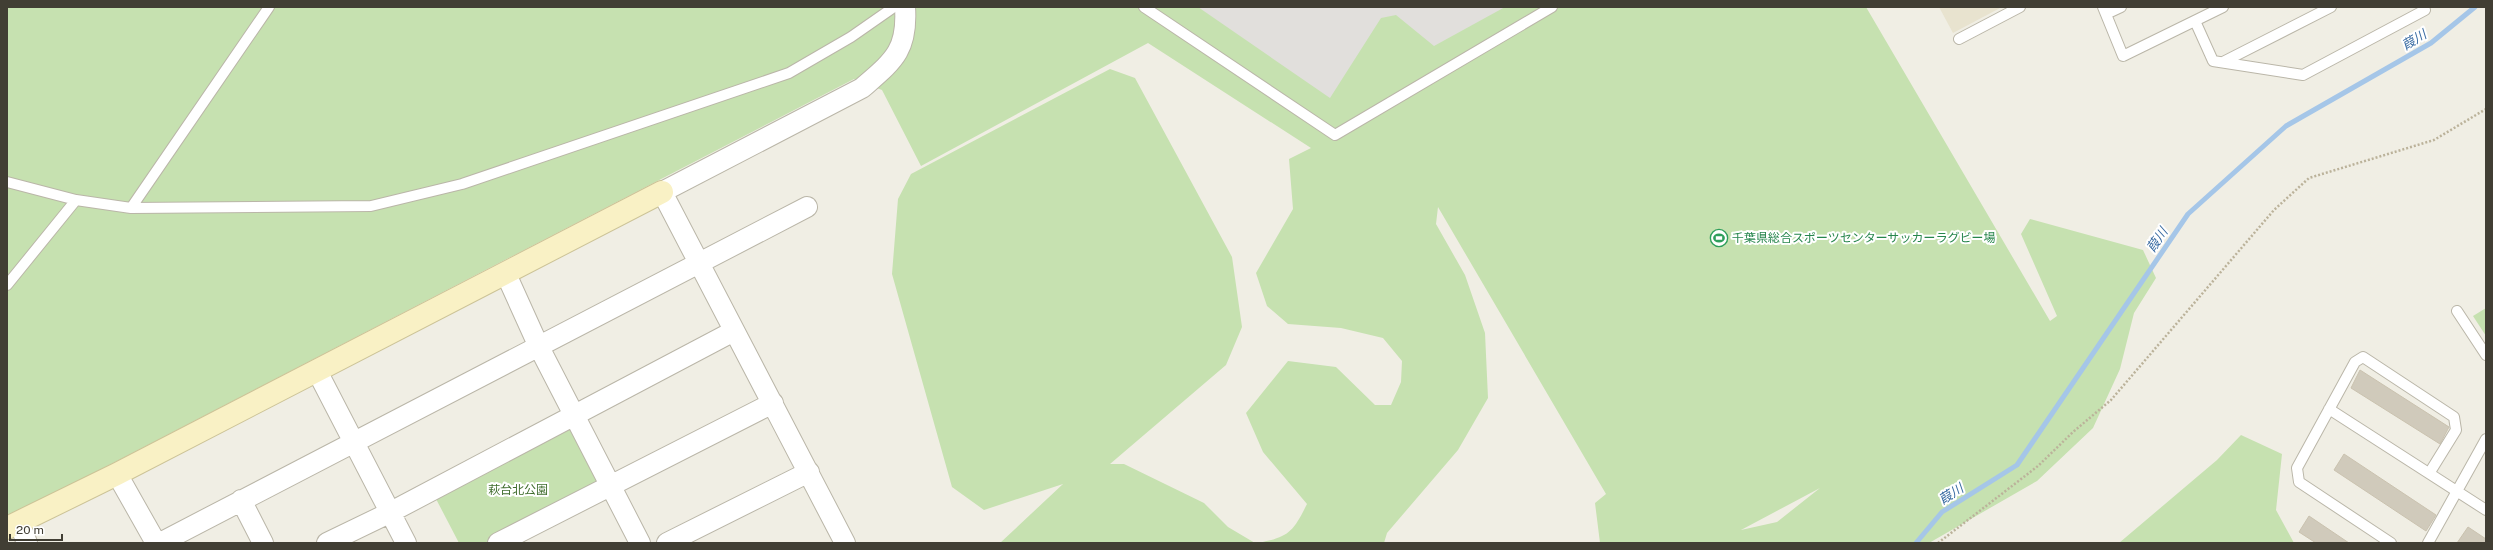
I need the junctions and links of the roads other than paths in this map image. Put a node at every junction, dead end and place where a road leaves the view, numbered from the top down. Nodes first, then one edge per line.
1 (269, 7) edge
2 (894, 7) edge
3 (905, 7) edge
4 (1144, 7) edge
5 (1552, 7) edge
6 (2020, 7) edge
7 (2121, 7) edge
8 (2223, 7) edge
9 (2332, 7) edge
10 (2423, 7) edge
11 (2105, 11) edge
12 (2195, 21) junction
13 (1959, 39) dead end
14 (2223, 62) junction
15 (7, 182) edge
16 (662, 192) junction
17 (76, 200) junction
18 (807, 207) dead end
19 (131, 208) junction
20 (701, 264) junction
21 (506, 274) junction
22 (7, 285) edge
23 (2457, 311) dead end
24 (734, 331) junction
25 (539, 347) junction
26 (2486, 355) edge
27 (317, 371) junction
28 (773, 403) junction
29 (2330, 409) junction
30 (575, 416) junction
31 (2486, 439) edge
32 (354, 443) junction
33 (809, 472) junction
34 (2430, 472) junction
35 (117, 474) junction
36 (611, 484) junction
37 (2458, 490) junction
38 (241, 500) junction
39 (2486, 510) edge
40 (389, 513) junction
41 (13, 525) edge
42 (27, 543) edge
43 (156, 543) edge
44 (160, 543) edge
45 (263, 543) edge
46 (327, 543) edge
47 (406, 543) edge
48 (498, 543) edge
49 (640, 543) edge
50 (667, 543) edge
51 (846, 543) edge
52 (2391, 543) edge
53 (2428, 543) edge

1 - 19 lane
2 - 19 lane
3 - 16 street
4 - 5 lane
6 - 13 lane
7 - 11 lane
8 - 12 lane
9 - 14 lane
10 - 14 lane
11 - 12 lane
12 - 14 lane
15 - 17 lane
16 - 20 street
16 - 21 street
17 - 19 lane
17 - 22 lane
18 - 20 street
20 - 24 street
20 - 25 street
21 - 25 street
21 - 27 street
23 - 26 lane
24 - 28 street
24 - 30 street
25 - 30 street
25 - 32 street
27 - 32 street
27 - 35 street
28 - 33 street
28 - 36 street
29 - 34 lane
29 - 34 lane
29 - 52 lane
30 - 36 street
30 - 40 street
31 - 37 lane
32 - 38 street
32 - 40 street
33 - 50 street
33 - 51 street
34 - 37 lane
35 - 41 street
35 - 43 street
36 - 48 street
36 - 49 street
37 - 39 lane
37 - 53 lane
38 - 44 street
38 - 45 street
40 - 46 street
40 - 47 street
41 - 42 street

